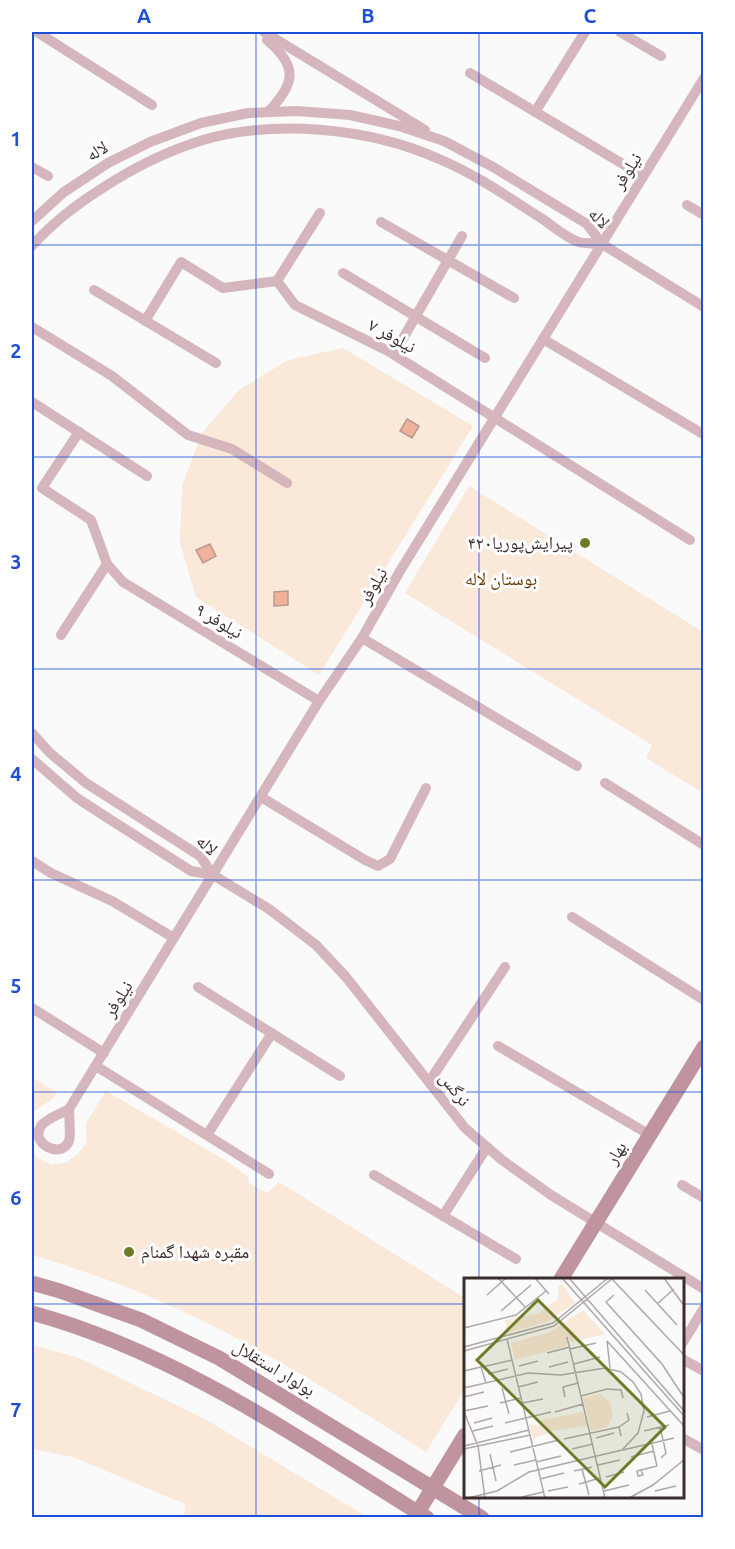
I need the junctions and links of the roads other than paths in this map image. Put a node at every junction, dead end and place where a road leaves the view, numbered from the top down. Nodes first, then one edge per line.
1 (37, 32) edge
2 (258, 32) edge
3 (264, 32) edge
4 (585, 32) edge
5 (620, 32) edge
6 (661, 56) dead end
7 (470, 73) dead end
8 (703, 79) edge
9 (152, 105) dead end
10 (535, 111) junction
11 (268, 112) junction
12 (444, 141) junction
13 (32, 167) edge
14 (48, 176) dead end
15 (644, 176) junction
16 (687, 205) dead end
17 (320, 213) dead end
18 (704, 215) edge
19 (32, 221) edge
20 (381, 222) dead end
21 (462, 236) dead end
22 (602, 244) junction
23 (32, 246) edge
24 (448, 261) junction
25 (343, 273) dead end
26 (277, 281) junction
27 (94, 291) dead end
28 (514, 298) dead end
29 (704, 307) edge
30 (416, 316) junction
31 (145, 321) junction
32 (32, 327) edge
33 (543, 339) junction
34 (394, 354) junction
35 (485, 358) dead end
36 (216, 363) dead end
37 (32, 402) edge
38 (495, 417) junction
39 (79, 432) junction
40 (703, 434) edge
41 (147, 476) dead end
42 (287, 483) dead end
43 (690, 540) dead end
44 (107, 564) junction
45 (61, 635) dead end
46 (362, 638) junction
47 (319, 702) junction
48 (32, 733) edge
49 (32, 759) edge
50 (577, 766) dead end
51 (605, 783) dead end
52 (426, 788) dead end
53 (261, 797) junction
54 (704, 844) edge
55 (32, 861) edge
56 (213, 875) junction
57 (572, 917) dead end
58 (174, 938) junction
59 (505, 967) dead end
60 (198, 987) dead end
61 (704, 1000) edge
62 (32, 1008) edge
63 (272, 1033) junction
64 (498, 1046) dead end
65 (104, 1053) junction
66 (702, 1055) edge
67 (96, 1066) junction
68 (340, 1076) dead end
69 (429, 1082) junction
70 (69, 1109) dead end
71 (650, 1135) junction
72 (207, 1136) junction
73 (486, 1147) junction
74 (268, 1174) dead end
75 (374, 1175) dead end
76 (682, 1185) dead end
77 (704, 1198) edge
78 (443, 1216) junction
79 (596, 1222) junction
80 (516, 1259) dead end
81 (562, 1278) edge
82 (32, 1283) edge
83 (704, 1289) edge
84 (704, 1308) edge
85 (32, 1313) edge
86 (684, 1341) edge
87 (684, 1360) edge
88 (704, 1371) edge
89 (464, 1437) edge
90 (684, 1439) edge
91 (704, 1450) edge
92 (433, 1488) junction
93 (422, 1515) edge
94 (482, 1518) edge

1 - 9 street
2 - 11 street
3 - 12 street
4 - 10 street
5 - 6 street
7 - 10 street
8 - 15 street, نیلوفر
10 - 15 street
11 - 12 street, لاله
11 - 19 street, لاله
12 - 22 street, لاله
13 - 14 street
15 - 22 street, نیلوفر
16 - 18 street
17 - 26 street
20 - 24 street
21 - 24 street
22 - 23 street, لاله
22 - 29 street
22 - 33 street, نیلوفر
24 - 28 street
24 - 30 street
25 - 30 street
26 - 31 street
26 - 34 street, نیلوفر ۷
27 - 31 street
30 - 34 street
30 - 35 street
31 - 36 street
32 - 42 street
33 - 38 street, نیلوفر
33 - 40 street
34 - 38 street, نیلوفر ۷
37 - 39 street
38 - 43 street, نیلوفر ۷
38 - 46 street, نیلوفر
39 - 41 street
39 - 44 street
44 - 45 street
44 - 47 street, نیلوفر ۹
46 - 47 street, نیلوفر
46 - 50 street
47 - 53 street, نیلوفر
48 - 56 street, لاله
49 - 56 street, لاله
51 - 54 street
52 - 53 street
53 - 56 street, نیلوفر
55 - 58 street
56 - 58 street, نیلوفر
56 - 69 street, نرگس
57 - 61 street
58 - 65 street, نیلوفر
59 - 69 street
60 - 63 street
62 - 65 street
63 - 68 street
63 - 72 street
64 - 71 street
65 - 67 street, نیلوفر
66 - 71 main road, بهار
67 - 70 street, نیلوفر
67 - 72 street
69 - 73 street, نرگس
71 - 79 main road, بهار
72 - 74 street
73 - 78 street
73 - 79 street, نرگس
75 - 78 street
76 - 77 street
78 - 80 street
79 - 81 main road, بهار
79 - 83 street, نرگس
82 - 92 main road, بولوار استقلال
84 - 86 street
85 - 93 main road
87 - 88 street
89 - 92 main road
90 - 91 street
92 - 93 main road
92 - 94 main road, بولوار استقلال

